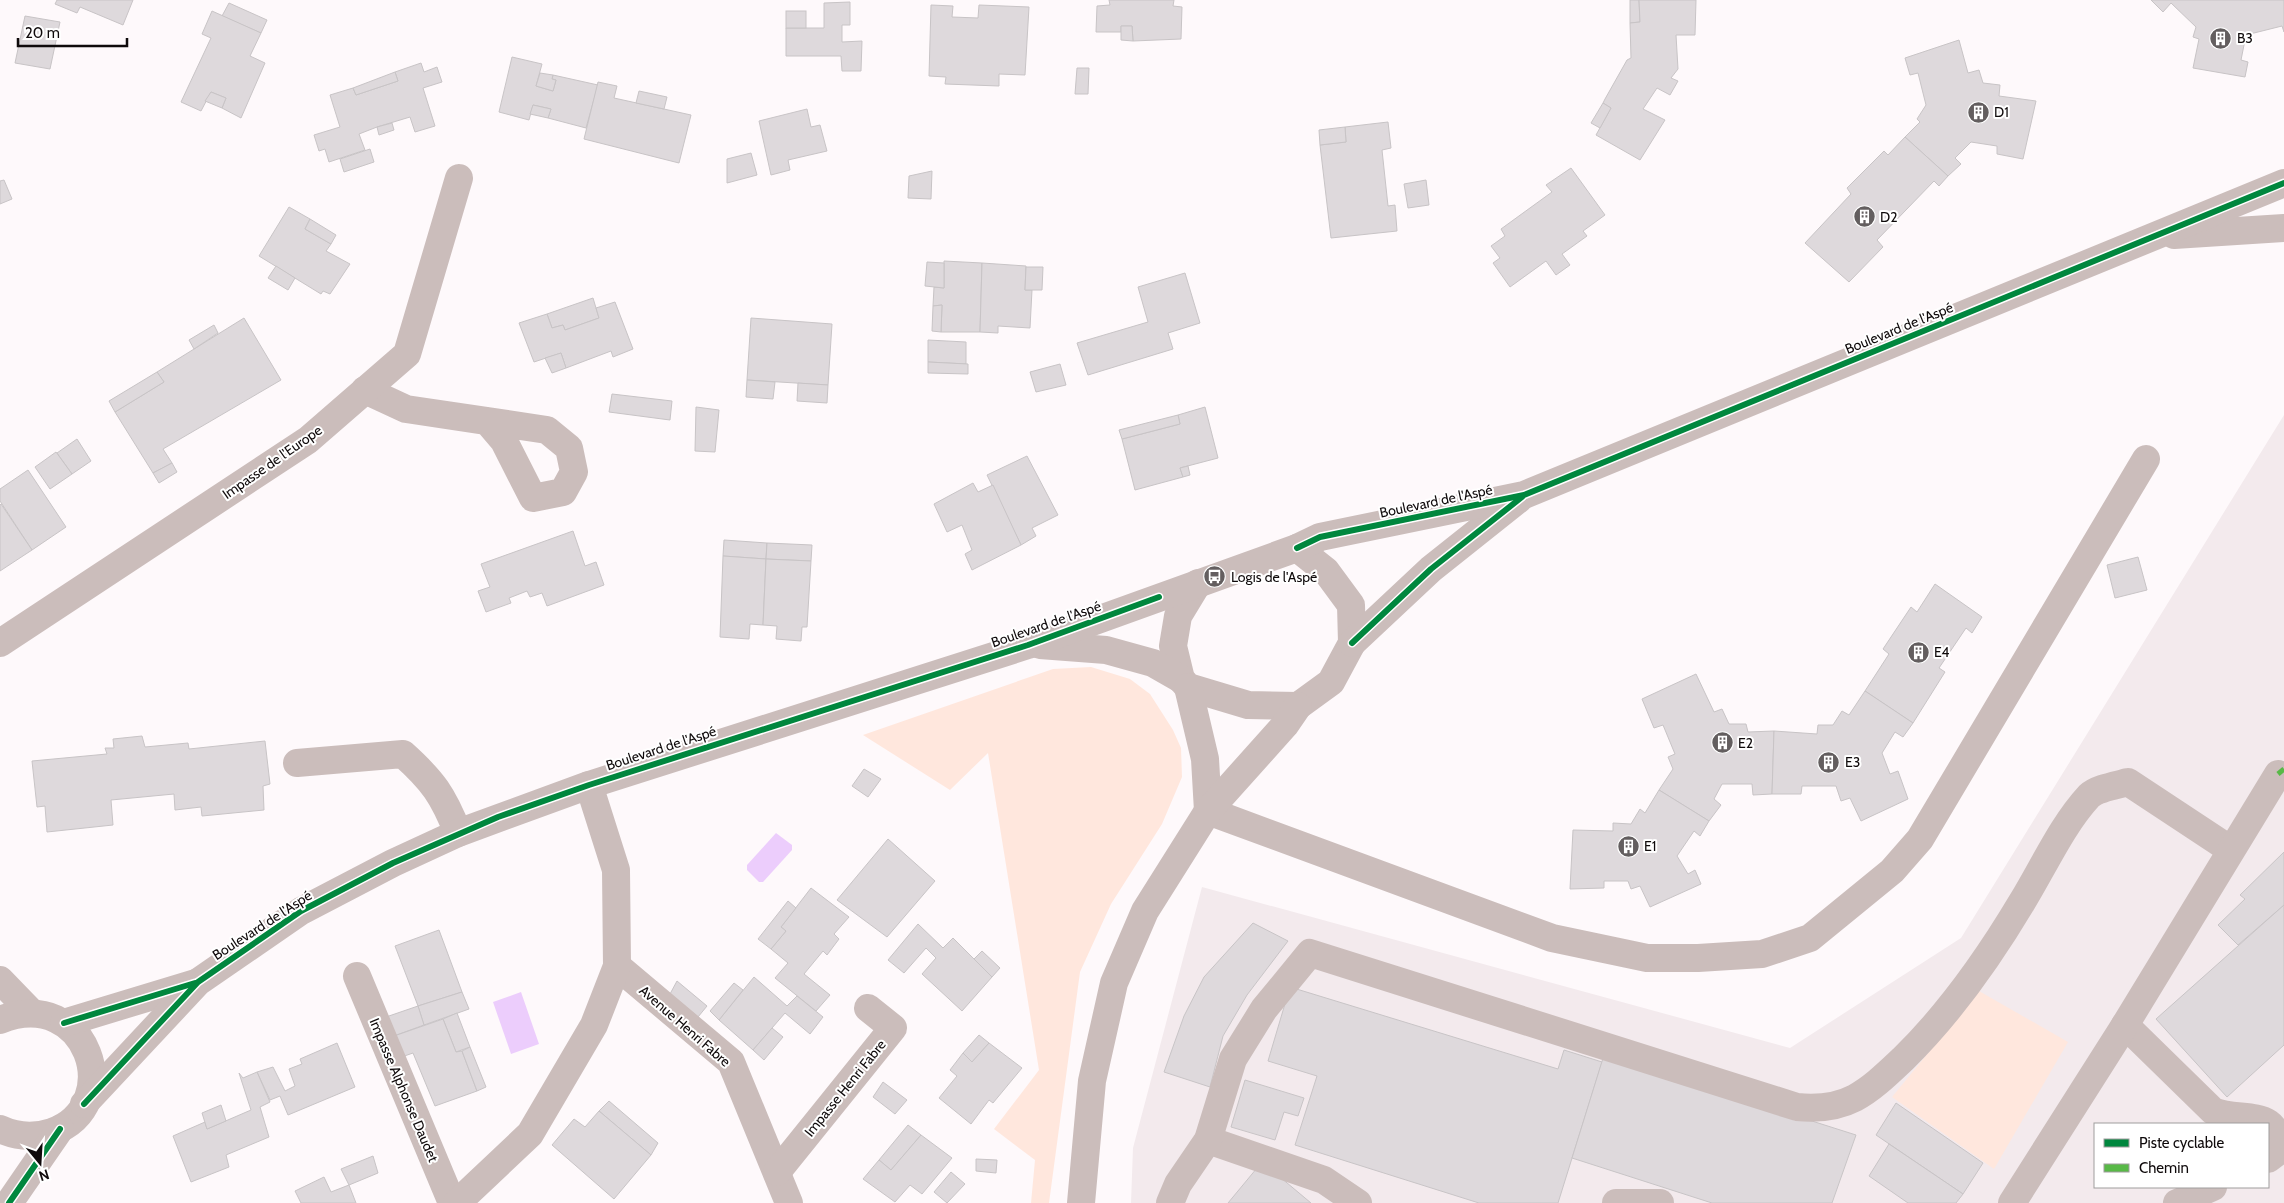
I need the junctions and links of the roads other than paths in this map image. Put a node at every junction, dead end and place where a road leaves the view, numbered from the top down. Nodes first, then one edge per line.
1 (459, 178) dead end
2 (2284, 183) edge
3 (2284, 228) edge
4 (2152, 237) junction
5 (365, 390) junction
6 (487, 421) dead end
7 (2146, 459) dead end
8 (1524, 495) junction
9 (1297, 548) junction
10 (1198, 583) junction
11 (0, 643) edge
12 (1352, 643) junction
13 (1028, 645) junction
14 (1184, 683) junction
15 (1298, 706) junction
16 (297, 763) dead end
17 (2278, 774) dead end
18 (589, 785) junction
19 (1208, 811) junction
20 (458, 833) junction
21 (2231, 850) junction
22 (617, 966) junction
23 (357, 976) dead end
24 (0, 980) edge
25 (198, 982) junction
26 (868, 1008) dead end
27 (30, 1012) junction
28 (0, 1020) edge
29 (64, 1023) junction
30 (2125, 1025) junction
31 (84, 1104) junction
32 (2268, 1123) edge
33 (2269, 1124) edge
34 (0, 1129) edge
35 (60, 1129) junction
36 (1208, 1140) junction
37 (2269, 1158) edge
38 (777, 1172) junction
39 (2211, 1188) edge
40 (9, 1203) edge
41 (452, 1203) edge
42 (456, 1203) edge
43 (789, 1203) edge
44 (1081, 1203) edge
45 (1170, 1203) edge
46 (1358, 1203) edge
47 (1616, 1203) edge
48 (1660, 1203) edge
49 (2012, 1203) edge
50 (2177, 1203) edge

1 - 5 street, Impasse de l'Europe
2 - 4 street, Boulevard de l'Aspé
3 - 4 street
4 - 8 street, Boulevard de l'Aspé
5 - 6 street
5 - 11 street, Impasse de l'Europe
7 - 19 street
8 - 9 street, Boulevard de l'Aspé
8 - 12 street, Boulevard de l'Aspé
9 - 10 street
9 - 12 street
10 - 13 street, Boulevard de l'Aspé
10 - 14 street
12 - 15 street
13 - 14 street, Boulevard de l'Aspé
13 - 18 street, Boulevard de l'Aspé
14 - 15 street
14 - 19 street
15 - 19 street
16 - 20 street
17 - 21 street
18 - 20 street, Boulevard de l'Aspé
18 - 22 street
19 - 44 street
20 - 25 street, Boulevard de l'Aspé
21 - 30 street
21 - 36 street
22 - 38 street, Avenue Henri Fabre
22 - 42 street
23 - 41 street, Impasse Alphonse Daudet
24 - 27 street
25 - 29 street, Boulevard de l'Aspé
25 - 31 street, Boulevard de l'Aspé
26 - 38 street, Impasse Henri Fabre
27 - 28 street
27 - 29 street
29 - 31 street
30 - 32 street
30 - 49 street
31 - 35 street, Boulevard de l'Aspé
33 - 37 street
34 - 35 street
35 - 40 street
36 - 45 street
36 - 46 street
38 - 43 street, Avenue Henri Fabre
39 - 50 street
47 - 48 street

